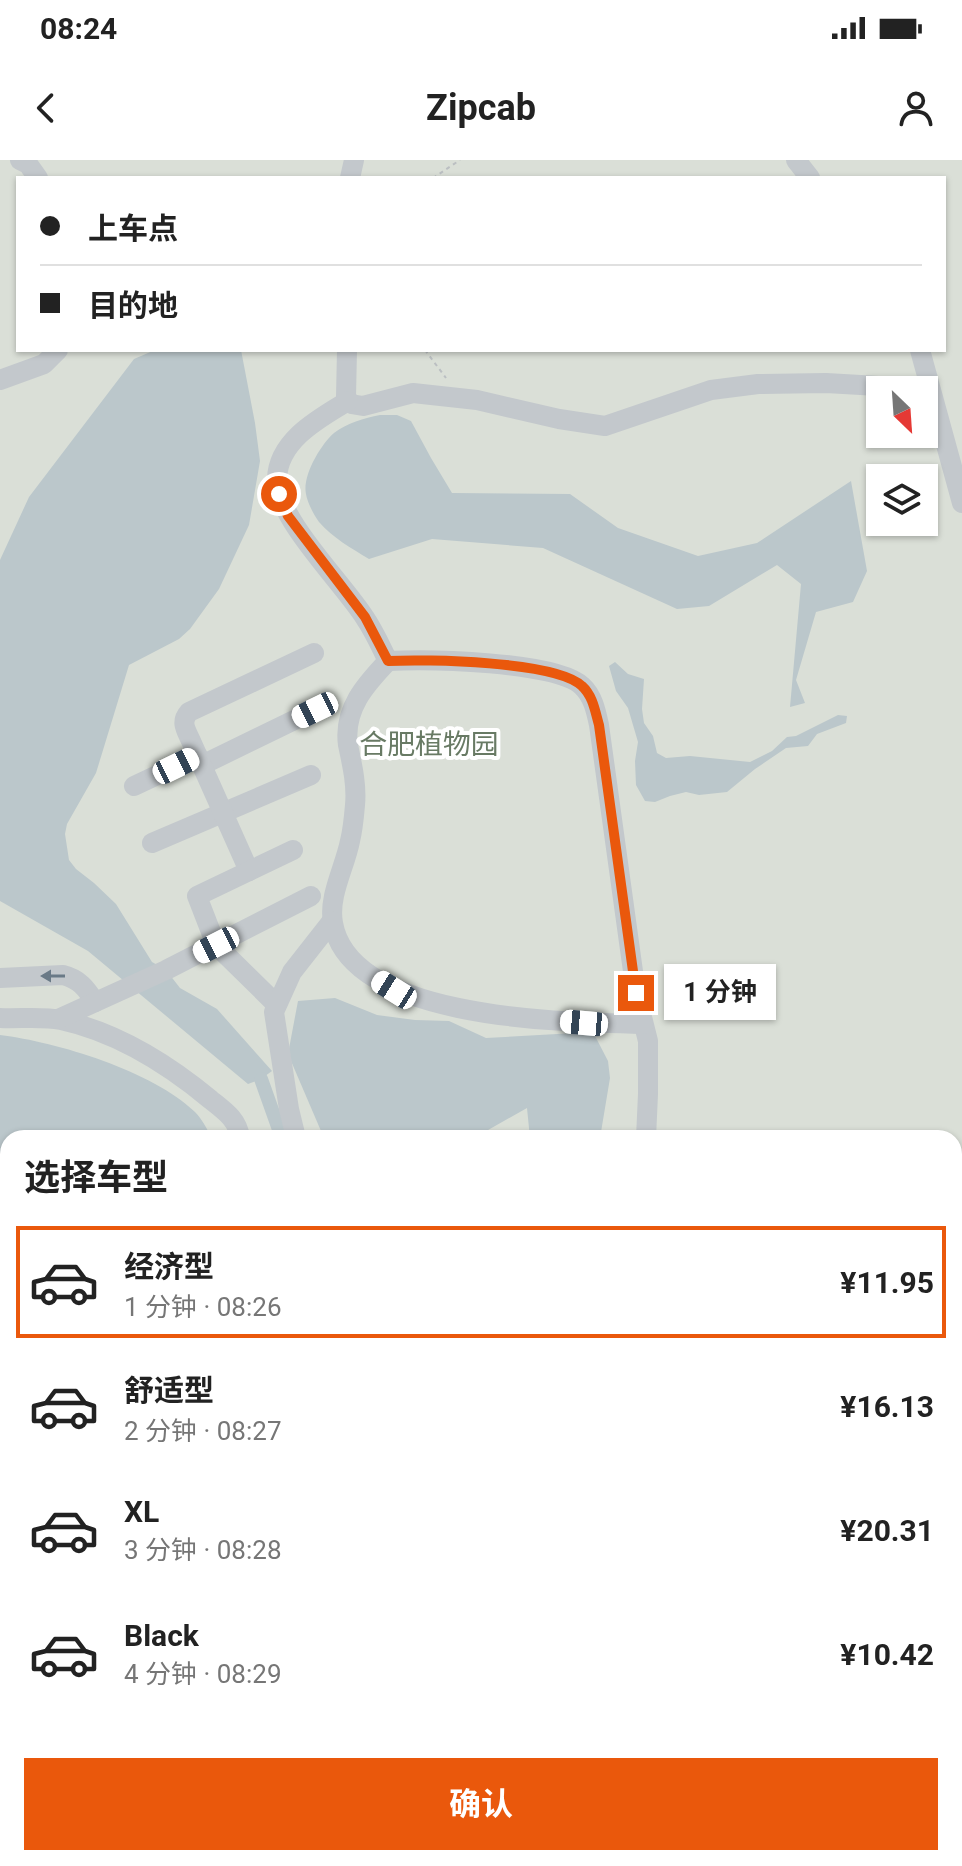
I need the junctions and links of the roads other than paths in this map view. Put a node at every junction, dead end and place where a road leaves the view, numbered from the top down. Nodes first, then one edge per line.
1 (20, 160) edge
2 (796, 160) edge
3 (37, 176) edge
4 (808, 176) edge
5 (56, 352) edge
6 (347, 352) edge
7 (921, 352) edge
8 (927, 376) edge
9 (0, 380) edge
10 (866, 385) edge
11 (348, 401) junction
12 (938, 418) edge
13 (962, 503) edge
14 (314, 653) dead end
15 (388, 661) junction
16 (315, 710) dead end
17 (200, 760) junction
18 (311, 775) dead end
19 (134, 786) dead end
20 (223, 812) junction
21 (152, 843) dead end
22 (293, 850) dead end
23 (249, 871) junction
24 (311, 896) dead end
25 (332, 921) junction
26 (216, 945) junction
27 (0, 978) edge
28 (104, 997) junction
29 (276, 1004) junction
30 (0, 1018) edge
31 (58, 1019) junction
32 (643, 1024) junction
33 (104, 1033) junction
34 (239, 1130) edge
35 (294, 1130) edge
36 (646, 1130) edge

1 - 3 street
2 - 4 street
5 - 9 street
6 - 11 street
7 - 8 street
10 - 11 street
11 - 15 street
12 - 13 street
14 - 17 street
15 - 25 street
15 - 32 street
16 - 17 street
17 - 19 street
17 - 20 street
18 - 20 street
20 - 21 street
20 - 23 street
22 - 23 street
23 - 26 street
24 - 26 street
25 - 29 street
25 - 32 street
26 - 28 street
26 - 29 street
28 -> 27 street
28 - 31 street
28 - 33 street
29 - 35 street
30 - 31 street
31 - 33 street
32 - 36 street
33 - 34 street

